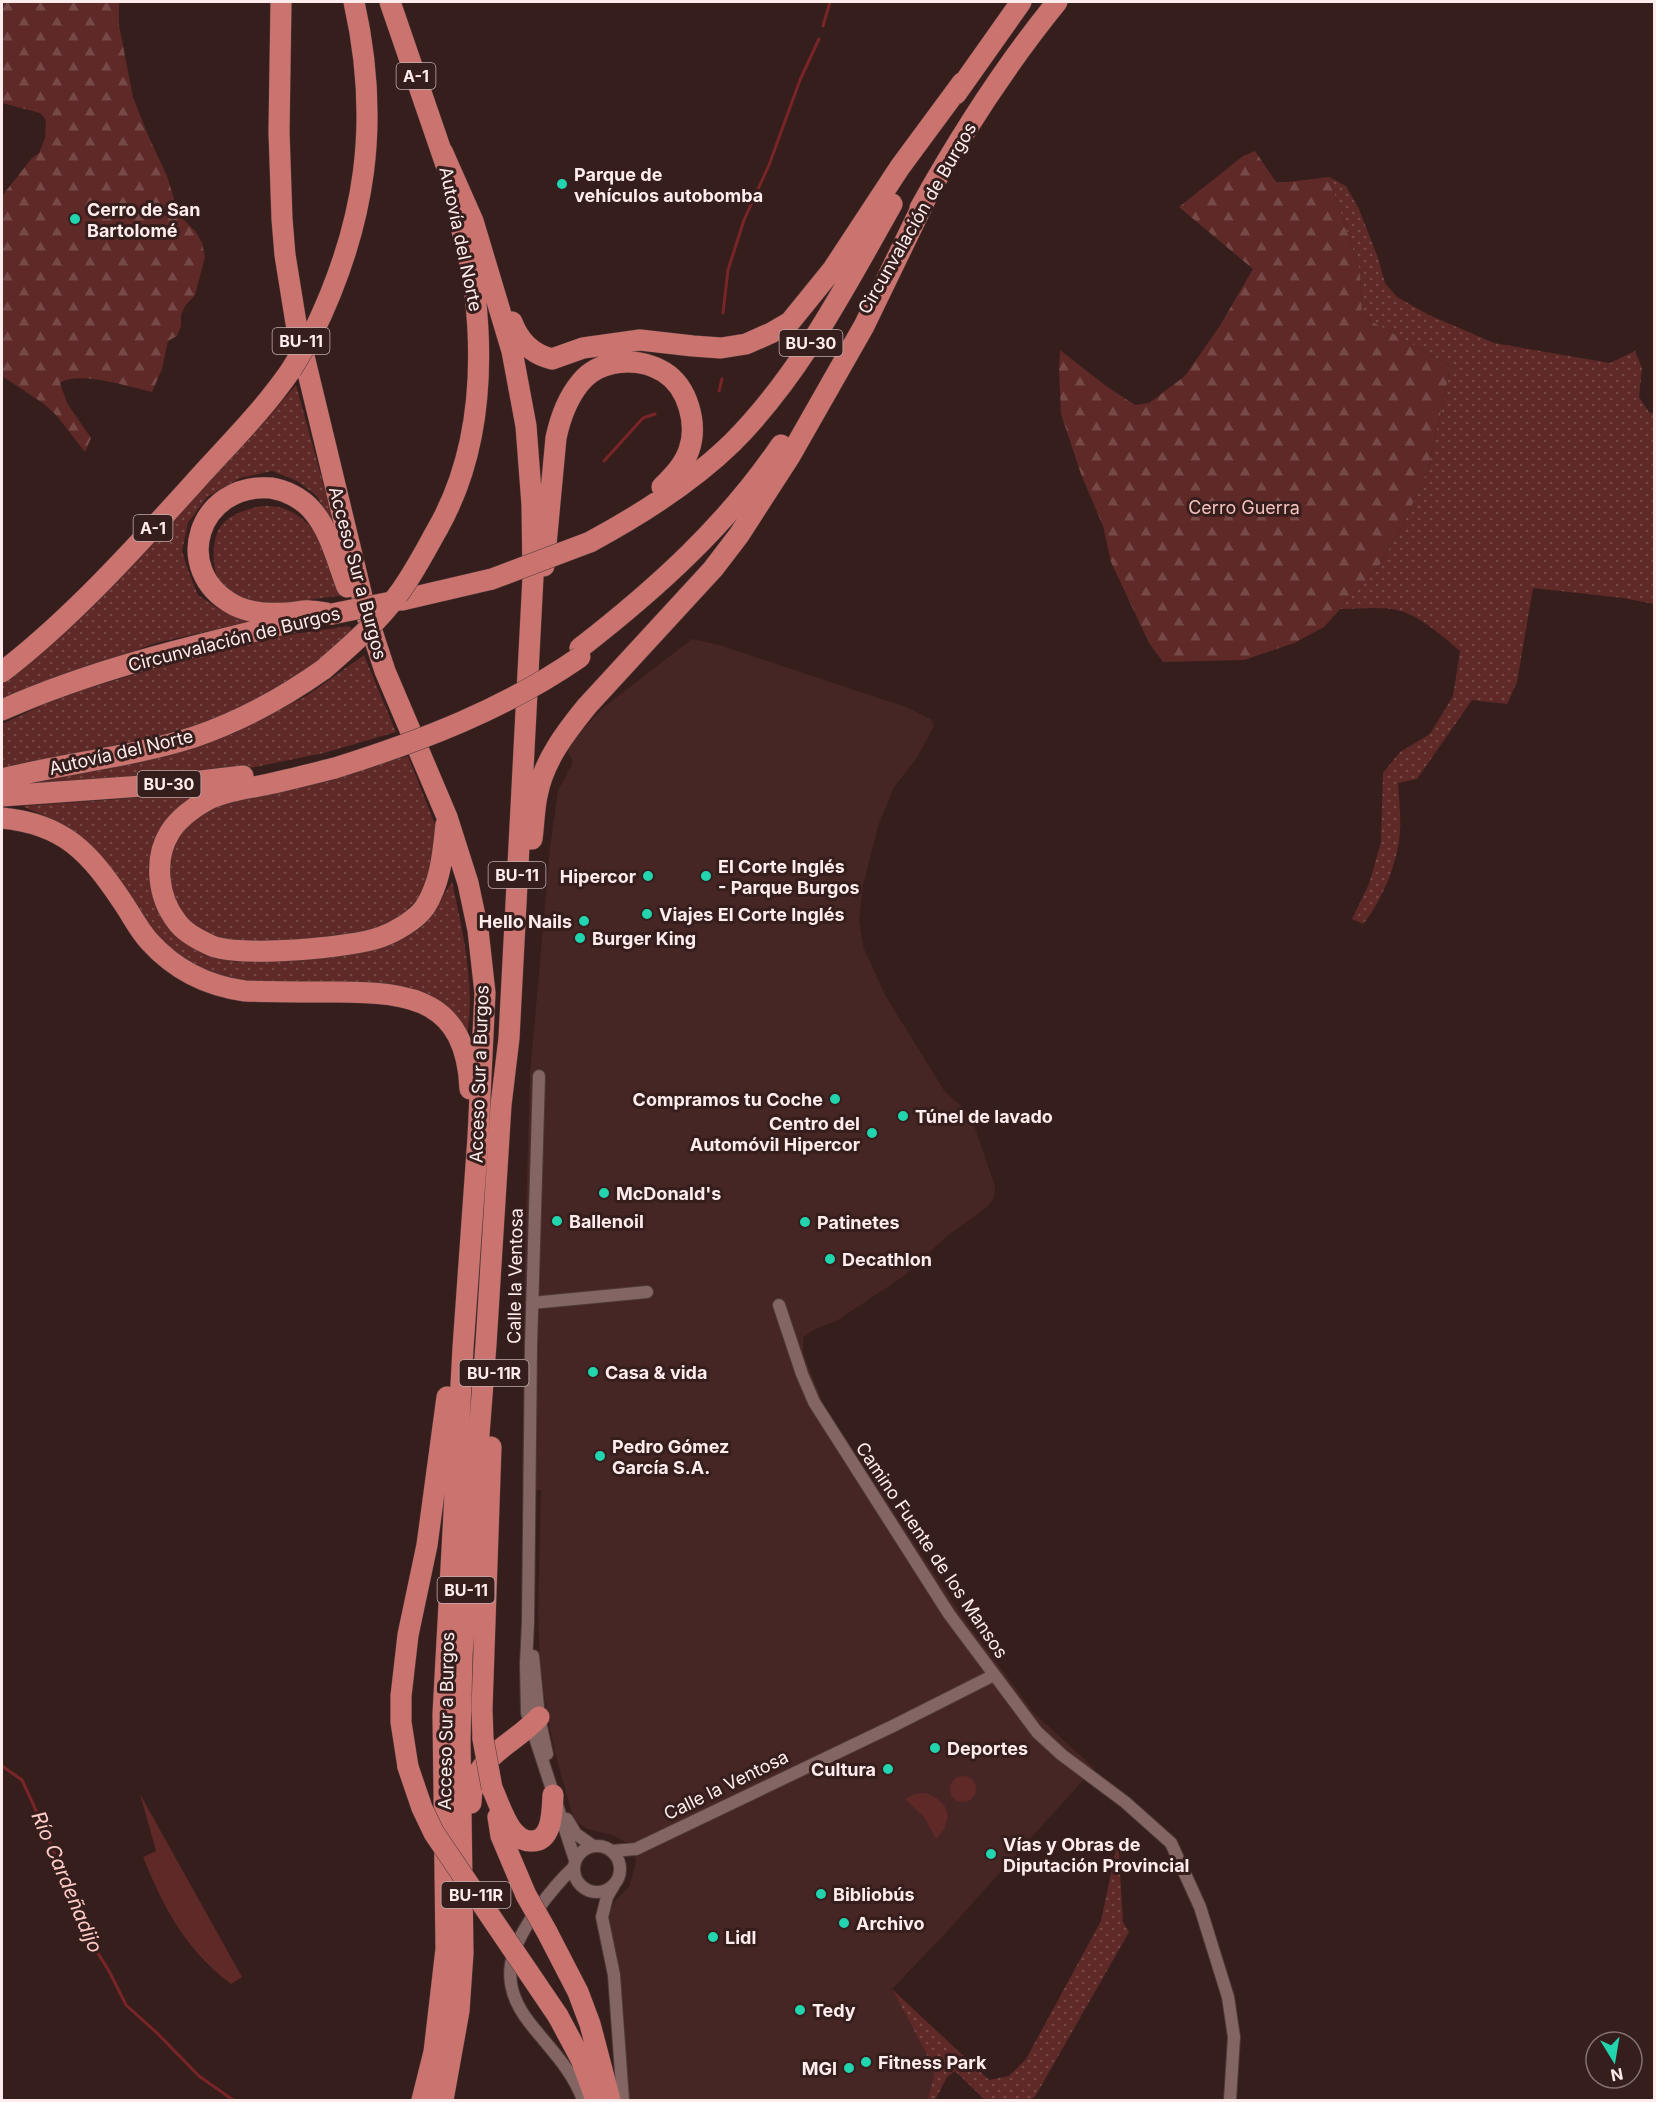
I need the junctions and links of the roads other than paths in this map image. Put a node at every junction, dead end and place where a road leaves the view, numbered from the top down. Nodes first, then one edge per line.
1 (281, 2) edge
2 (354, 2) edge
3 (390, 2) edge
4 (1021, 2) edge
5 (1057, 2) edge
6 (962, 82) junction
7 (442, 152) junction
8 (927, 196) junction
9 (473, 221) junction
10 (590, 542) junction
11 (310, 614) junction
12 (531, 632) junction
13 (385, 671) junction
14 (2, 672) edge
15 (2, 710) edge
16 (334, 764) junction
17 (2, 779) edge
18 (2, 796) edge
19 (447, 817) junction
20 (2, 818) edge
21 (509, 1038) junction
22 (539, 1076) dead end
23 (479, 1130) junction
24 (468, 1287) junction
25 (647, 1292) dead end
26 (532, 1303) junction
27 (778, 1305) dead end
28 (994, 1675) junction
29 (534, 1721) junction
30 (492, 1788) junction
31 (556, 1806) junction
32 (593, 1846) junction
33 (636, 1849) junction
34 (612, 1851) junction
35 (574, 1864) junction
36 (620, 1869) junction
37 (614, 1885) junction
38 (447, 2054) junction
39 (422, 2100) edge
40 (443, 2100) edge
41 (583, 2100) edge
42 (596, 2100) edge
43 (610, 2100) edge
44 (623, 2100) edge
45 (1230, 2100) edge

1 - 13 highway, Acceso Sur a Burgos / BU-11
2 - 14 highway, A-1, bridge
3 - 7 highway, Autovía del Norte / A-1
4 - 6 highway, Circunvalación de Burgos / BU-30
5 - 8 highway, Circunvalación de Burgos / BU-30
6 - 9 highway
6 - 10 highway, Circunvalación de Burgos / BU-30
7 - 9 highway, Acceso Sur a Burgos / BU-11
7 - 17 highway, Autovía del Norte / A-1, bridge
8 - 16 highway, Circunvalación de Burgos / BU-30
8 - 21 highway
9 - 12 highway, Acceso Sur a Burgos / BU-11
10 - 11 highway, Circunvalación de Burgos / BU-30, bridge
10 - 12 highway
11 - 13 highway
11 - 15 highway, Circunvalación de Burgos
12 - 21 highway, Acceso Sur a Burgos / BU-11
13 - 19 highway, Acceso Sur a Burgos / BU-11
16 - 18 highway, Circunvalación de Burgos / BU-30
16 - 19 highway
19 - 23 highway, Acceso Sur a Burgos / BU-11
20 - 23 highway
21 - 30 highway, BU-11R, bridge
21 - 38 highway, Acceso Sur a Burgos / BU-11
22 - 26 street, Calle la Ventosa
23 - 24 highway, Acceso Sur a Burgos / BU-11
24 - 38 highway, Acceso Sur a Burgos / BU-11
24 - 42 highway, BU-11R, bridge
25 - 26 street
26 - 29 street, Calle la Ventosa
27 - 28 street, Camino Fuente de los Mansos
28 - 33 street, Calle la Ventosa
28 - 45 street, Camino Fuente de los Mansos
29 - 31 street, Calle la Ventosa
29 - 38 highway
30 - 31 highway
30 - 43 highway, BU-11R, bridge
31 - 32 street, Calle la Ventosa
31 - 35 street, Calle la Ventosa
32 - 34 street
32 - 35 street
33 - 34 street, Calle la Ventosa
33 - 36 street, Calle la Ventosa
34 - 36 street
35 - 37 street
35 - 41 street
36 - 37 street
37 - 44 street
38 - 39 highway, Acceso Sur a Burgos / BU-11
38 - 40 highway, Acceso Sur a Burgos / BU-11

